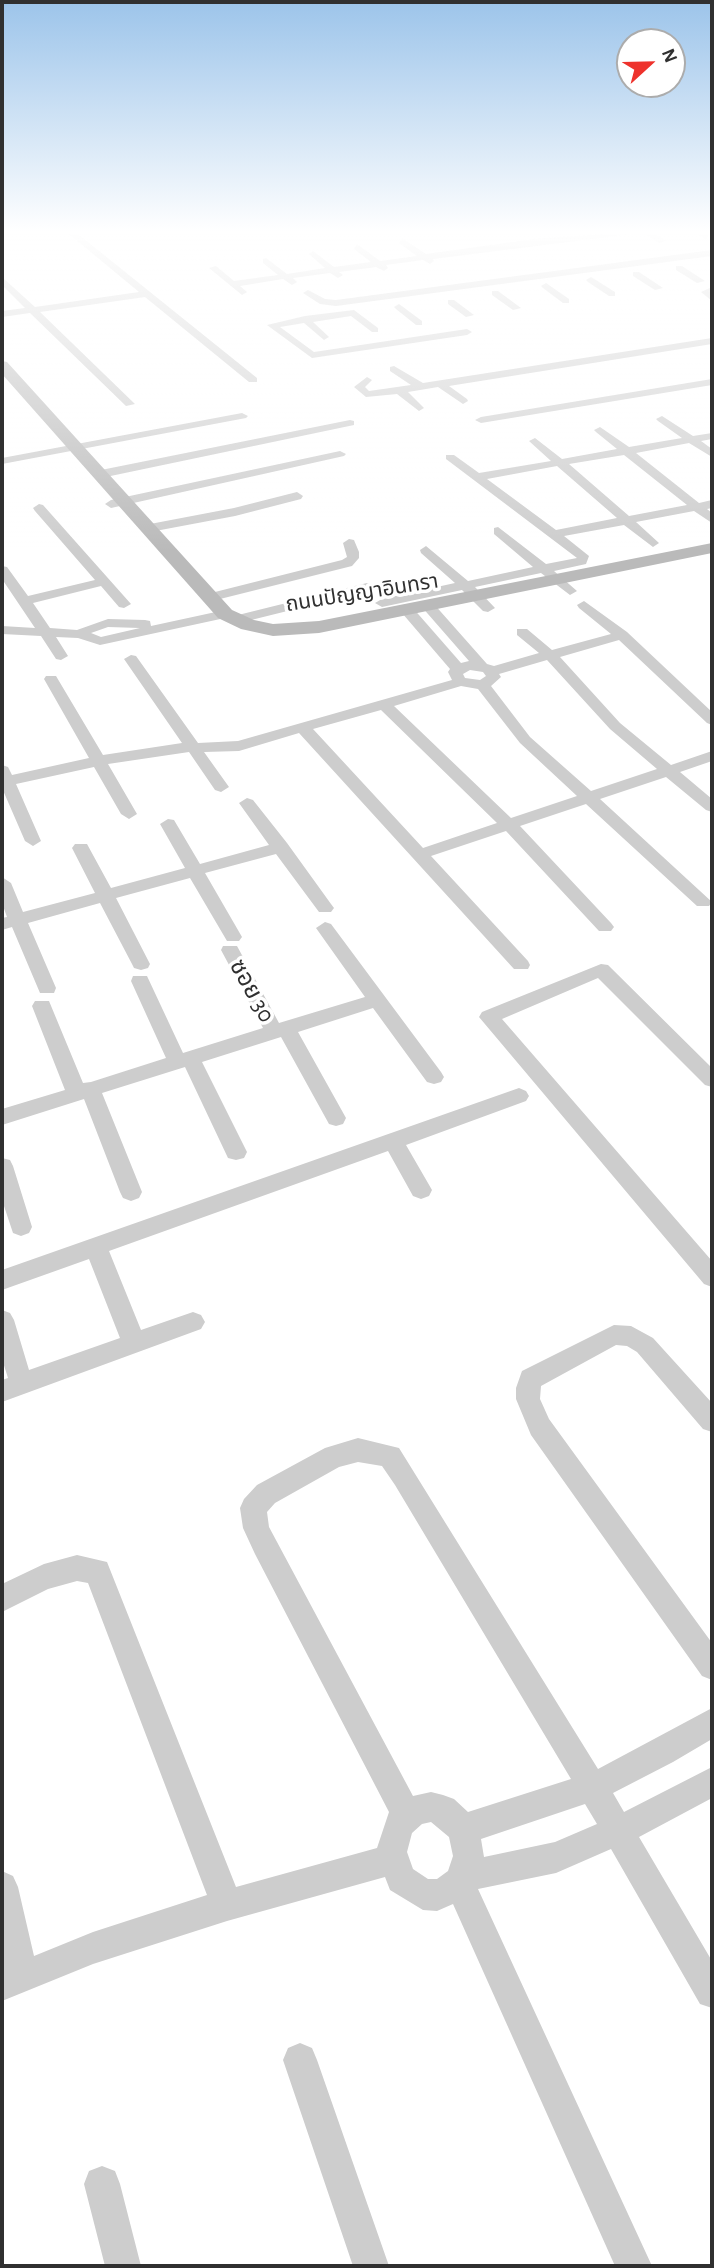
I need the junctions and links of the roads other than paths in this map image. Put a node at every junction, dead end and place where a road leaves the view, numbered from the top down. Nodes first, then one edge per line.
1 (65, 340) edge
2 (203, 340) edge
3 (290, 340) edge
4 (414, 340) edge
5 (712, 341) edge
6 (2, 365) edge
7 (394, 369) dead end
8 (481, 378) junction
9 (2, 380) edge
10 (253, 380) dead end
11 (368, 380) dead end
12 (712, 382) edge
13 (440, 384) junction
14 (489, 386) dead end
15 (421, 387) junction
16 (398, 390) junction
17 (463, 401) dead end
18 (130, 404) dead end
19 (419, 408) dead end
20 (242, 416) dead end
21 (662, 419) dead end
22 (481, 420) dead end
23 (350, 423) dead end
24 (600, 430) dead end
25 (712, 436) edge
26 (691, 439) junction
27 (535, 441) dead end
28 (65, 443) junction
29 (626, 451) junction
30 (340, 454) dead end
31 (712, 454) edge
32 (450, 457) dead end
33 (2, 461) edge
34 (560, 463) junction
35 (101, 474) junction
36 (477, 477) junction
37 (297, 496) dead end
38 (118, 502) junction
39 (712, 504) edge
40 (697, 507) junction
41 (39, 508) dead end
42 (712, 519) edge
43 (628, 520) junction
44 (150, 528) junction
45 (498, 531) dead end
46 (555, 534) junction
47 (349, 543) dead end
48 (653, 543) dead end
49 (712, 548) edge
50 (426, 550) dead end
51 (712, 561) edge
52 (2, 570) edge
53 (350, 570) dead end
54 (557, 580) junction
55 (103, 582) junction
56 (367, 587) junction
57 (476, 596) junction
58 (25, 601) junction
59 (124, 604) dead end
60 (584, 605) dead end
61 (218, 611) junction
62 (411, 612) junction
63 (2, 630) edge
64 (44, 631) junction
65 (522, 632) dead end
66 (621, 635) junction
67 (61, 656) dead end
68 (551, 656) junction
69 (131, 659) dead end
70 (485, 674) junction
71 (459, 676) junction
72 (51, 679) dead end
73 (385, 705) junction
74 (712, 720) edge
75 (303, 728) junction
76 (193, 748) junction
77 (712, 756) edge
78 (100, 761) junction
79 (668, 772) junction
80 (3, 778) edge
81 (221, 787) dead end
82 (590, 799) junction
83 (247, 803) dead end
84 (712, 807) edge
85 (130, 814) dead end
86 (168, 824) dead end
87 (509, 825) junction
88 (33, 841) dead end
89 (281, 847) junction
90 (81, 848) dead end
91 (421, 854) junction
92 (193, 871) junction
93 (2, 883) edge
94 (106, 895) junction
95 (703, 902) dead end
96 (325, 908) dead end
97 (10, 922) edge
98 (606, 927) dead end
99 (326, 928) dead end
100 (521, 965) dead end
101 (377, 1000) junction
102 (280, 1029) junction
103 (184, 1060) junction
104 (434, 1077) dead end
105 (712, 1079) edge
106 (83, 1091) junction
107 (519, 1096) dead end
108 (2, 1117) edge
109 (336, 1118) dead end
110 (393, 1141) junction
111 (236, 1152) dead end
112 (2, 1166) edge
113 (421, 1189) dead end
114 (131, 1192) dead end
115 (21, 1227) dead end
116 (96, 1248) junction
117 (712, 1277) edge
118 (2, 1280) edge
119 (2, 1320) edge
120 (193, 1322) dead end
121 (131, 1336) dead end
122 (18, 1373) dead end
123 (2, 1391) edge
124 (712, 1421) edge
125 (2, 1598) edge
126 (712, 1666) edge
127 (712, 1722) edge
128 (712, 1782) edge
129 (592, 1786) junction
130 (407, 1815) junction
131 (463, 1829) junction
132 (618, 1831) junction
133 (393, 1859) junction
134 (460, 1879) junction
135 (2, 1887) edge
136 (227, 1905) junction
137 (12, 1980) edge
138 (712, 1992) edge
139 (299, 2060) dead end
140 (102, 2184) dead end
141 (123, 2266) edge
142 (371, 2266) edge
143 (634, 2266) edge

1 - 18 street
2 - 10 street
3 - 4 street
5 - 8 street
6 - 28 street, ถนนปัญญาอินทรา
7 - 15 street
8 - 13 street
8 - 14 street
9 - 28 street, ถนนปัญญาอินทรา
11 - 16 street
12 - 22 street
13 - 15 street
13 - 17 street
15 - 16 street
16 - 19 street
20 - 28 street
21 - 26 street
23 - 35 street
24 - 29 street
25 - 26 street
26 - 29 street
26 - 31 street
27 - 34 street
28 - 33 street
28 - 35 street, ถนนปัญญาอินทรา
28 - 38 street, ถนนปัญญาอินทรา
29 - 34 street
29 - 40 street
30 - 38 street
32 - 36 street
34 - 36 street
34 - 43 street
35 - 38 street, ถนนปัญญาอินทรา
36 - 46 street
37 - 44 street
38 - 44 street, ถนนปัญญาอินทรา
38 - 61 street, ถนนปัญญาอินทรา
39 - 40 street
40 - 42 street
40 - 43 street
41 - 55 street
43 - 46 street
43 - 48 street
44 - 61 street, ถนนปัญญาอินทรา
45 - 54 street
46 - 54 street
47 - 61 street
49 - 54 street, ถนนปัญญาอินทรา
50 - 57 street
51 - 54 street, ถนนปัญญาอินทรา
52 - 58 street
53 - 56 street
54 - 57 street, ถนนปัญญาอินทรา
54 - 57 street
55 - 58 street
55 - 59 street
56 - 61 street
56 - 62 street
57 - 62 street, ถนนปัญญาอินทรา
57 - 62 street
58 - 64 street
60 - 66 street
61 - 62 street, ถนนปัญญาอินทรา
61 - 62 street, ถนนปัญญาอินทรา
61 - 64 street
62 - 70 street
62 - 71 street
63 - 64 street
64 - 67 street
65 - 68 street
66 - 68 street
66 - 74 street
68 - 70 street
68 - 79 street
69 - 76 street
70 - 71 street
70 - 82 street
71 - 73 street
72 - 78 street
73 - 75 street
73 - 87 street
75 - 76 street
75 - 91 street
76 - 78 street
76 - 81 street
77 - 79 street
78 - 80 street
78 - 85 street
79 - 82 street
79 - 84 street
80 - 88 street
82 - 87 street
82 - 95 street
83 - 89 street
86 - 92 street, ซอย 30
87 - 91 street
87 - 98 street
89 - 92 street
89 - 96 street
90 - 94 street
91 - 100 street
92 - 94 street
92 - 102 street, ซอย 30
93 - 97 street
94 - 97 street
94 - 103 street
97 - 106 street
99 - 101 street
101 - 102 street
101 - 104 street
102 - 103 street
102 - 109 street, ซอย 30
103 - 106 street
103 - 111 street
105 - 117 street
106 - 108 street
106 - 114 street
107 - 110 street
110 - 113 street
110 - 116 street
112 - 115 street
116 - 118 street
116 - 121 street
119 - 122 street
120 - 123 street
124 - 126 street
125 - 136 street
127 - 129 street
128 - 132 street
129 - 130 street
129 - 131 street
129 - 132 street
130 - 131 street
130 - 133 street
131 - 134 street
132 - 134 street
132 - 138 street
133 - 134 street
133 - 136 street
134 - 143 street
135 - 137 street
136 - 137 street
139 - 142 street
140 - 141 street

